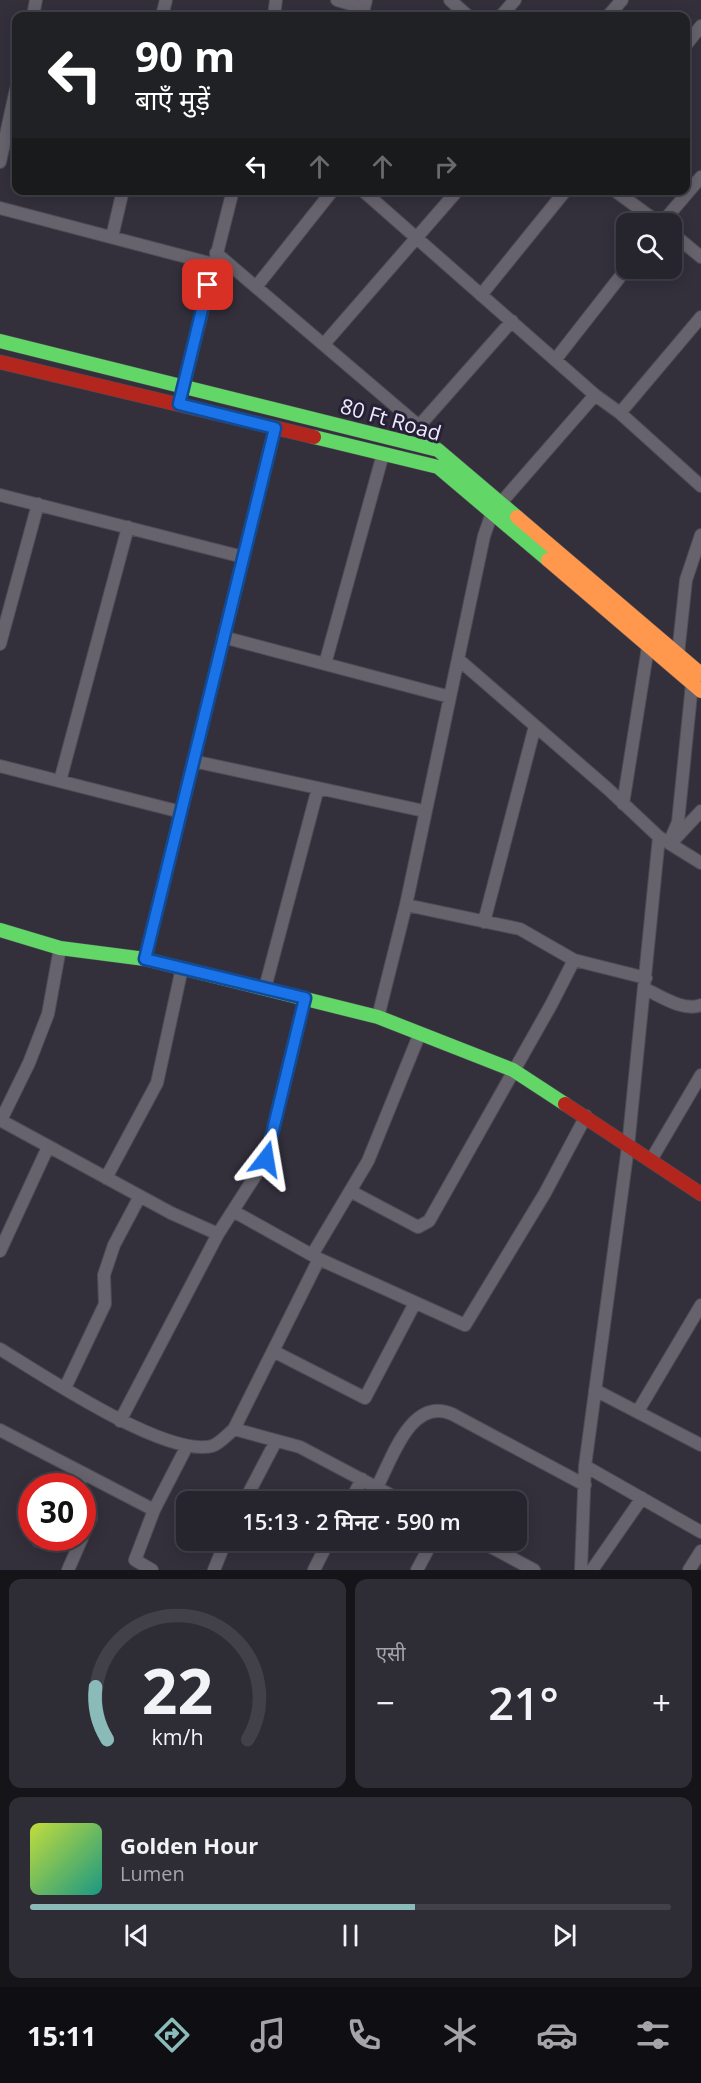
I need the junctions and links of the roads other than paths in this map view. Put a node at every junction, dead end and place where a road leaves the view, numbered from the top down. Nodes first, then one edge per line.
1 (338, 0) edge
2 (450, 0) edge
3 (515, 0) edge
4 (622, 0) edge
5 (365, 4) edge
6 (377, 12) dead end
7 (464, 12) edge
8 (504, 12) edge
9 (612, 12) edge
10 (701, 26) edge
11 (690, 40) edge
12 (12, 107) edge
13 (0, 162) edge
14 (701, 177) edge
15 (690, 190) edge
16 (122, 195) edge
17 (232, 195) edge
18 (329, 195) edge
19 (368, 195) edge
20 (454, 195) edge
21 (562, 195) edge
22 (621, 195) edge
23 (686, 195) edge
24 (0, 208) edge
25 (646, 213) edge
26 (670, 213) edge
27 (112, 237) junction
28 (417, 239) junction
29 (682, 241) edge
30 (701, 257) edge
31 (214, 259) junction
32 (618, 279) edge
33 (256, 287) junction
34 (481, 295) junction
35 (701, 317) edge
36 (512, 321) junction
37 (0, 341) edge
38 (324, 344) junction
39 (555, 360) junction
40 (0, 362) edge
41 (183, 387) junction
42 (596, 395) junction
43 (179, 404) junction
44 (620, 412) junction
45 (419, 426) junction
46 (275, 428) junction
47 (438, 450) junction
48 (383, 454) junction
49 (701, 486) edge
50 (0, 495) edge
51 (502, 502) junction
52 (38, 504) junction
53 (492, 513) junction
54 (128, 527) junction
55 (701, 536) edge
56 (243, 557) junction
57 (223, 637) junction
58 (0, 644) edge
59 (648, 647) junction
60 (678, 654) junction
61 (458, 659) junction
62 (325, 664) junction
63 (698, 683) edge
64 (450, 697) junction
65 (534, 726) junction
66 (193, 761) junction
67 (0, 766) edge
68 (60, 781) junction
69 (318, 788) junction
70 (623, 804) junction
71 (424, 811) junction
72 (701, 811) edge
73 (181, 812) junction
74 (666, 841) junction
75 (701, 863) edge
76 (406, 905) junction
77 (484, 921) junction
78 (0, 930) edge
79 (60, 948) junction
80 (145, 959) junction
81 (574, 960) junction
82 (182, 968) junction
83 (645, 983) junction
84 (265, 988) junction
85 (305, 998) junction
86 (701, 1005) edge
87 (378, 1017) junction
88 (420, 1033) junction
89 (513, 1070) junction
90 (701, 1075) edge
91 (586, 1116) junction
92 (0, 1120) edge
93 (628, 1147) junction
94 (48, 1148) junction
95 (651, 1160) junction
96 (106, 1178) junction
97 (352, 1192) junction
98 (701, 1194) edge
99 (140, 1196) junction
100 (233, 1211) junction
101 (219, 1234) junction
102 (0, 1251) edge
103 (315, 1257) junction
104 (415, 1303) junction
105 (701, 1305) edge
106 (0, 1349) edge
107 (273, 1351) junction
108 (65, 1388) junction
109 (595, 1390) junction
110 (638, 1411) junction
111 (120, 1421) junction
112 (234, 1429) junction
113 (0, 1431) edge
114 (276, 1440) junction
115 (700, 1442) edge
116 (188, 1446) junction
117 (585, 1466) junction
118 (83, 1473) edge
119 (362, 1479) junction
120 (96, 1480) edge
121 (585, 1485) junction
122 (377, 1487) junction
123 (250, 1491) edge
124 (356, 1491) edge
125 (384, 1491) edge
126 (642, 1498) junction
127 (154, 1510) junction
128 (701, 1532) edge
129 (76, 1551) edge
130 (222, 1551) edge
131 (324, 1551) edge
132 (427, 1551) edge
133 (499, 1551) edge
134 (701, 1551) edge
135 (510, 1557) junction
136 (68, 1570) edge
137 (152, 1570) edge
138 (214, 1570) edge
139 (314, 1570) edge
140 (417, 1570) edge
141 (503, 1570) edge
142 (534, 1570) edge
143 (581, 1570) edge
144 (592, 1570) edge
145 (689, 1570) edge

1 - 5 street
2 - 7 street
3 - 8 street
4 - 9 street
5 - 6 street
10 - 11 street
12 - 13 street
14 - 15 street
16 - 27 street
17 - 31 street
18 - 33 street
19 - 28 street
20 - 28 street
21 - 34 street
22 - 25 street
23 - 26 street
24 - 27 street
27 - 31 street
28 - 34 street
28 - 38 street
29 - 30 street
31 - 33 street
31 - 41 street
32 - 39 street
33 - 38 street
34 - 36 street
35 - 44 street
36 - 39 street
36 - 45 street
37 - 41 main road, 80 Ft Road
38 - 45 street
39 - 42 street
40 - 43 main road, 80 Ft Road
41 - 43 street
41 - 47 main road, 80 Ft Road
42 - 44 street
42 - 51 street
43 - 46 main road, 80 Ft Road
44 - 49 street
45 - 47 street
46 - 48 main road, 80 Ft Road
46 - 56 street
47 - 51 main road, 80 Ft Road
48 - 53 main road, 80 Ft Road
48 - 62 street
50 - 52 street
51 - 53 street
51 - 60 main road, 80 Ft Road
52 - 54 street
52 - 58 street
53 - 59 main road, 80 Ft Road
53 - 61 street
54 - 56 street
54 - 68 street
55 - 60 street
56 - 57 street
57 - 62 street
57 - 66 street
59 - 63 main road, 80 Ft Road
59 - 70 street
60 - 63 main road, 80 Ft Road
61 - 64 street
61 - 65 street
62 - 64 street
63 - 74 street
64 - 71 street
65 - 70 street
65 - 77 street
66 - 69 street
66 - 73 street
67 - 68 street
68 - 73 street
69 - 71 street
69 - 84 street
70 - 74 street
71 - 76 street
72 - 74 street
73 - 80 street
74 - 75 street
74 - 83 street
76 - 77 street
76 - 87 street
77 - 81 street
78 - 79 main road
79 - 80 main road
79 - 92 street
80 - 82 main road
81 - 83 street
81 - 89 street
82 - 84 main road
82 - 96 street
83 - 86 street
83 - 93 street
84 - 85 main road
85 - 87 main road
85 - 100 street
87 - 88 main road
88 - 89 main road
88 - 97 street
89 - 91 main road
89 - 97 street
90 - 95 street
91 - 93 main road
91 - 104 street
92 - 94 street
93 - 95 main road
93 - 109 street
94 - 96 street
94 - 102 street
95 - 98 main road
96 - 99 street
97 - 103 street
99 - 101 street
99 - 108 street
100 - 101 street
100 - 103 street
101 - 111 street
103 - 104 street
103 - 107 street
104 - 107 street
105 - 110 street
106 - 108 street
107 - 112 street
108 - 111 street
109 - 110 street
109 - 117 street
110 - 115 street
111 - 116 street
112 - 114 street
112 - 116 street
113 - 118 street
114 - 119 street
114 - 123 street
116 - 127 street
117 - 121 street
117 - 126 street
119 - 122 street
119 - 124 street
120 - 127 street
121 - 122 street
121 - 143 street
122 - 125 street
126 - 128 street
126 - 144 street
127 - 137 street
129 - 136 street
130 - 138 street
131 - 139 street
132 - 140 street
133 - 135 street
134 - 145 street
135 - 141 street
135 - 142 street

